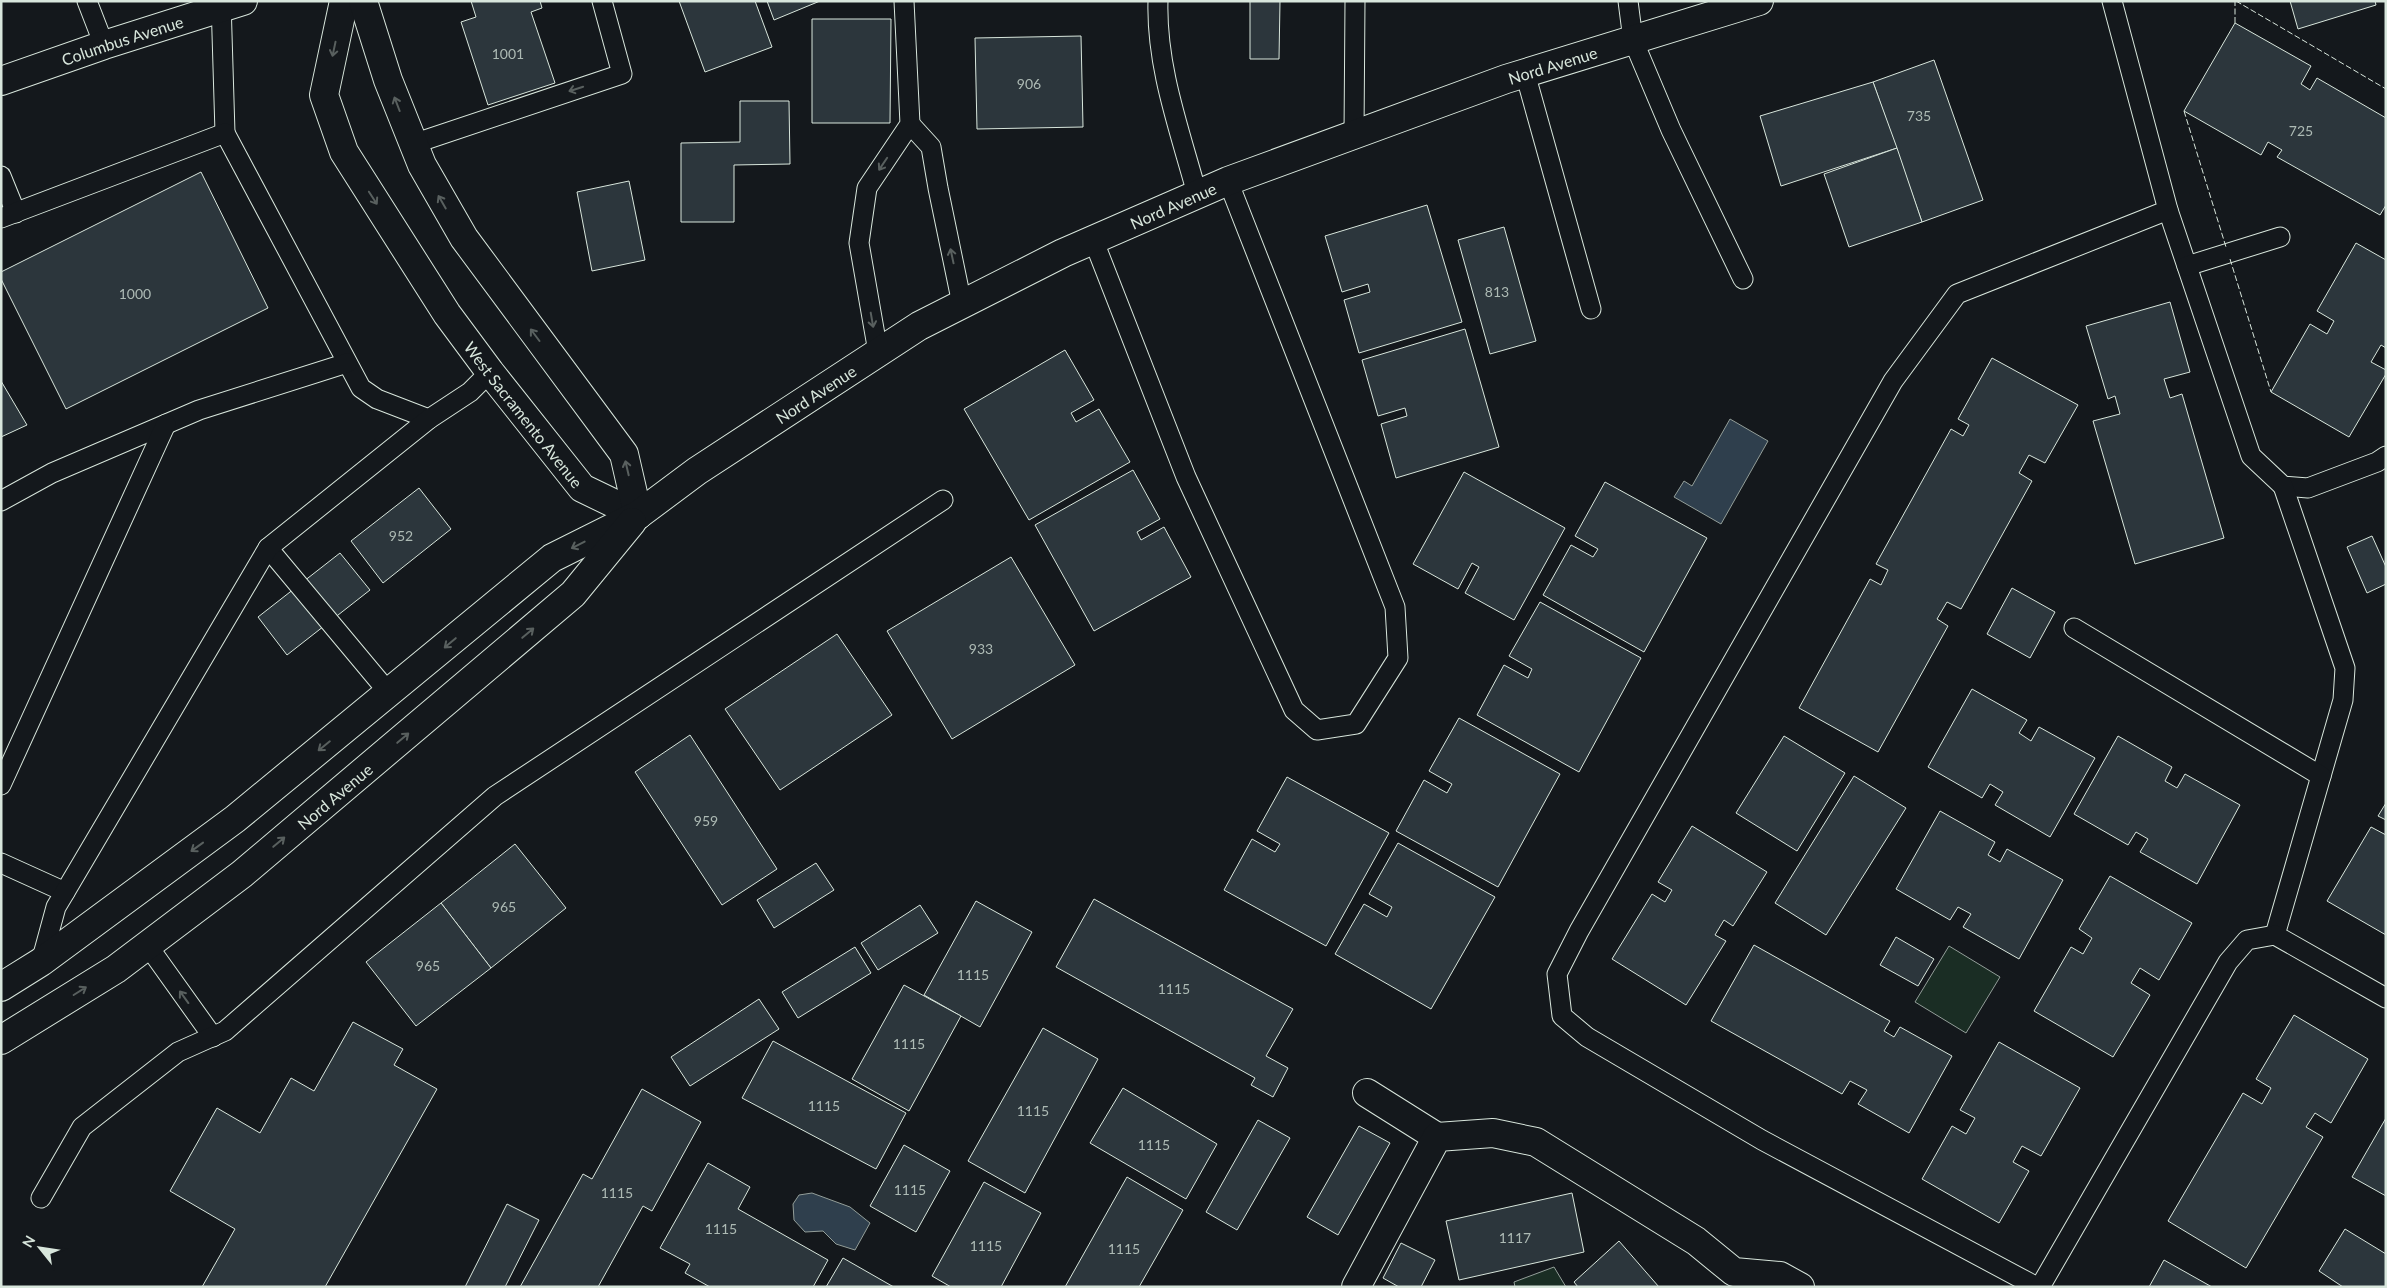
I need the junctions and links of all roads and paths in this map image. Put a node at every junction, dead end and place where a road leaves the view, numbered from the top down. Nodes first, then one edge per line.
1 (87, 1) edge
2 (344, 1) edge
3 (363, 1) edge
4 (602, 1) edge
5 (904, 1) edge
6 (1158, 1) edge
7 (1355, 1) edge
8 (1628, 1) edge
9 (1760, 1) edge
10 (2112, 1) edge
11 (228, 4) edge
12 (1633, 40) junction
13 (104, 44) junction
14 (1525, 72) junction
15 (1, 82) edge
16 (910, 124) junction
17 (225, 133) junction
18 (1354, 134) junction
19 (413, 144) junction
20 (1, 176) edge
21 (1228, 181) junction
22 (1197, 194) junction
23 (2168, 210) junction
24 (8, 215) edge
25 (2280, 237) dead end
26 (1093, 239) junction
27 (2187, 266) junction
28 (1743, 279) dead end
29 (962, 304) junction
30 (1591, 309) dead end
31 (878, 352) junction
32 (347, 363) junction
33 (490, 372) junction
34 (429, 419) junction
35 (166, 424) junction
36 (2386, 456) edge
37 (2283, 486) junction
38 (943, 500) dead end
39 (1, 501) edge
40 (638, 515) junction
41 (268, 548) junction
42 (2074, 628) dead end
43 (389, 693) junction
44 (2321, 776) junction
45 (1, 785) edge
46 (1, 863) edge
47 (65, 892) junction
48 (2275, 935) junction
49 (148, 946) junction
50 (41, 962) junction
51 (1, 987) edge
52 (2386, 998) edge
53 (213, 1037) junction
54 (1, 1040) edge
55 (1367, 1093) dead end
56 (1437, 1137) junction
57 (41, 1198) dead end
58 (1356, 1287) edge
59 (1800, 1287) edge
60 (2039, 1287) edge

1 - 13 lane
2 -> 33 main road, West Sacramento Avenue
19 -> 3 main road
4 -> 19 lane
5 - 16 lane
6 - 22 lane
7 - 18 lane
8 - 12 lane
9 - 12 main road, Nord Avenue
10 - 23 lane
11 - 13 main road, Columbus Avenue
11 - 17 lane
12 - 14 main road, Nord Avenue
12 - 28 lane
13 - 15 main road, Columbus Avenue
14 - 18 main road, Nord Avenue
14 - 30 lane
29 -> 16 lane
16 -> 31 lane
17 - 24 lane
17 - 32 lane
18 - 21 main road, Nord Avenue
40 -> 19 main road
20 - 24 lane
21 - 22 main road, Nord Avenue
21 - 26 lane
22 - 26 main road, Nord Avenue
23 - 27 lane
23 - 60 lane
25 - 27 lane
26 - 29 main road, Nord Avenue
27 - 37 lane
29 - 31 main road, Nord Avenue
31 - 40 main road, Nord Avenue
32 - 34 lane
32 - 35 lane
33 - 34 lane
33 - 40 main road, West Sacramento Avenue
34 - 41 lane
35 - 39 lane
35 - 45 lane
36 - 37 lane
37 - 44 lane
38 - 53 lane
40 -> 43 main road, Nord Avenue
49 -> 40 main road, Nord Avenue
41 - 43 lane
41 - 47 lane
42 - 44 lane
43 -> 50 main road, Nord Avenue
44 - 48 lane
46 - 47 lane
47 - 50 lane
48 - 52 lane
48 - 60 lane
53 -> 49 lane
54 -> 49 main road, Nord Avenue
50 - 51 main road, Nord Avenue
53 - 57 lane
55 - 56 main road
56 - 58 main road
56 - 59 main road

